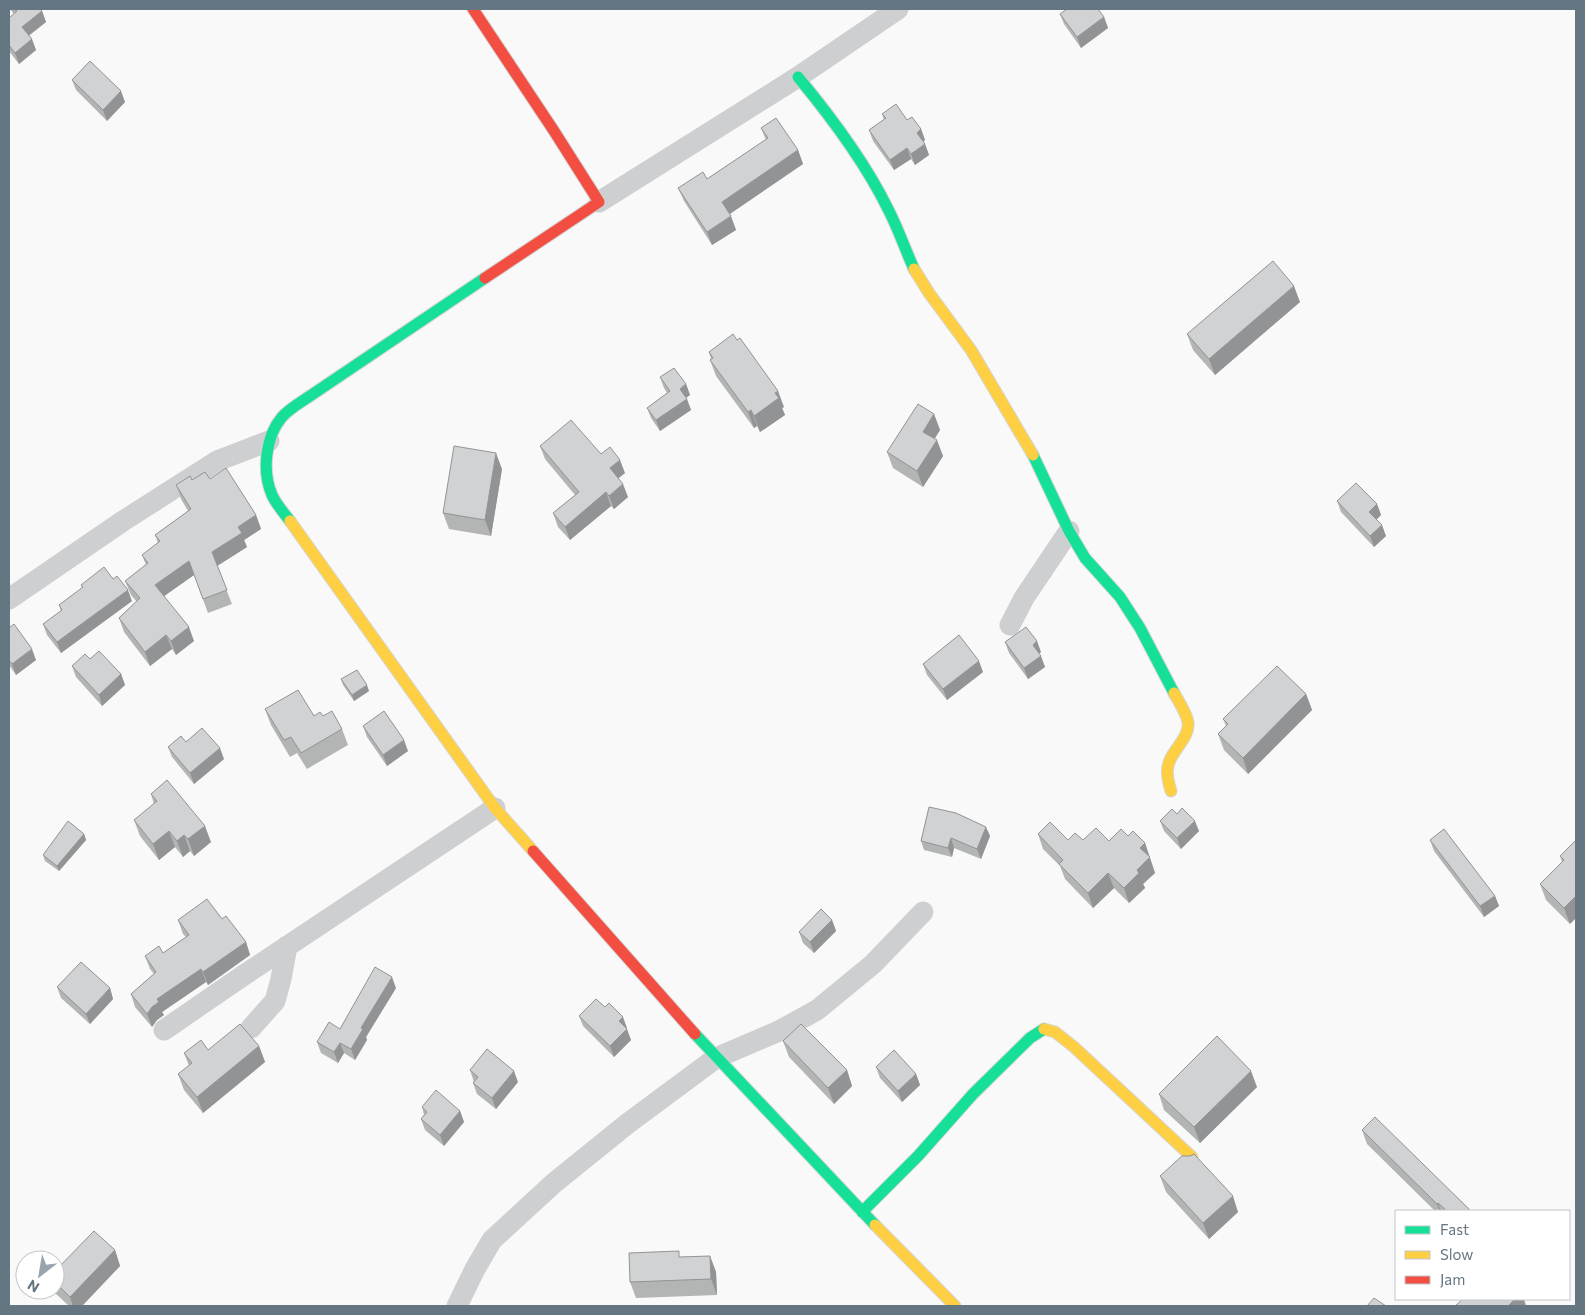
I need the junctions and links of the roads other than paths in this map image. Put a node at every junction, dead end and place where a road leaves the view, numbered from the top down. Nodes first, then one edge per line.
1 (473, 9) edge
2 (898, 9) edge
3 (798, 77) junction
4 (599, 202) junction
5 (269, 441) junction
6 (1069, 531) junction
7 (9, 599) edge
8 (1010, 625) dead end
9 (1171, 792) dead end
10 (495, 808) junction
11 (924, 912) dead end
12 (286, 946) junction
13 (251, 1028) dead end
14 (164, 1030) dead end
15 (716, 1058) junction
16 (1192, 1157) edge
17 (862, 1212) junction
18 (456, 1306) edge
19 (955, 1306) edge

1 - 4 street
2 - 3 street
3 - 4 street
3 - 6 street
4 - 5 street
5 - 7 street
5 - 10 street
6 - 8 street
6 - 9 street
10 - 12 street
10 - 15 street
11 - 15 street
12 - 13 street
12 - 14 street
15 - 17 street
15 - 18 street
16 - 17 street
17 - 19 street

